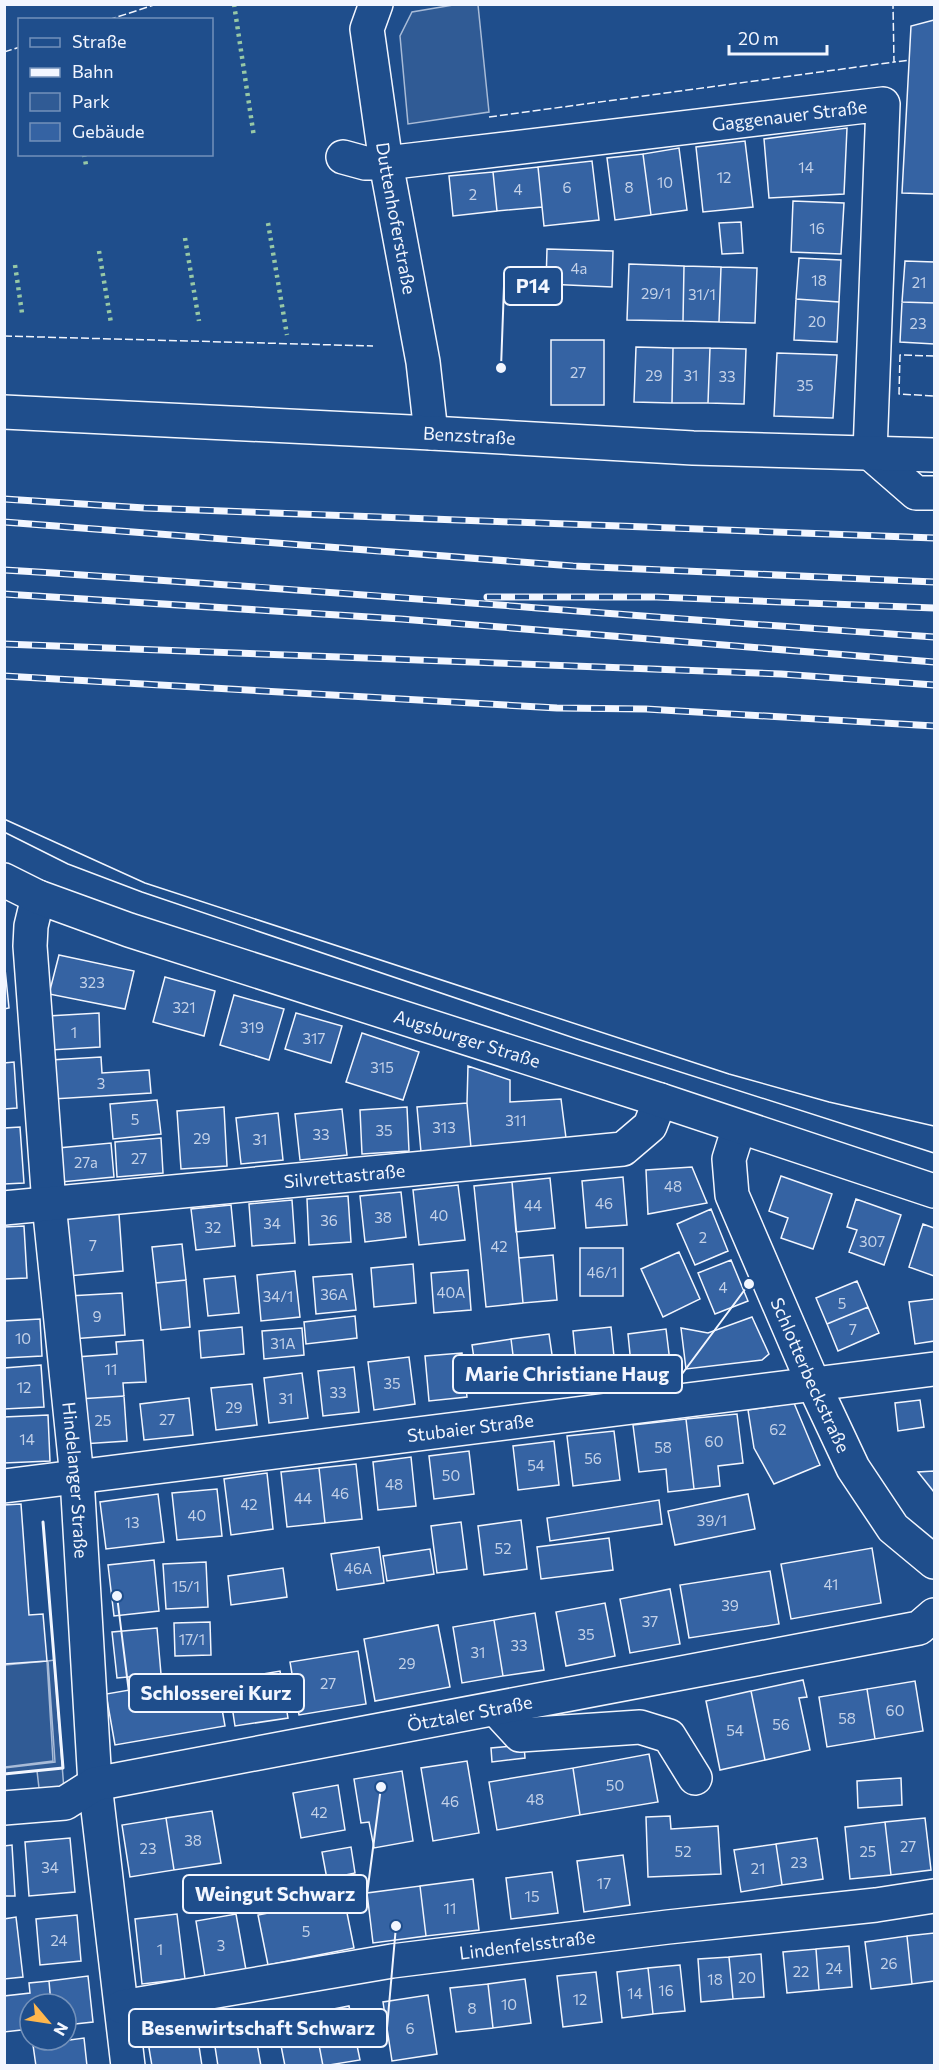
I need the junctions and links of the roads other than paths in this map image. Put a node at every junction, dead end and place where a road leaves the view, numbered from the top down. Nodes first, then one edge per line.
1 (376, 4) edge
2 (360, 165) junction
3 (4, 412) edge
4 (431, 433) junction
5 (870, 453) junction
6 (934, 455) edge
7 (934, 494) edge
8 (4, 880) edge
9 (38, 897) junction
10 (660, 1100) junction
11 (739, 1127) junction
12 (934, 1191) edge
13 (49, 1203) junction
14 (4, 1208) edge
15 (934, 1369) edge
16 (813, 1383) junction
17 (76, 1478) junction
18 (4, 1486) edge
19 (934, 1562) edge
20 (934, 1615) edge
21 (496, 1709) junction
22 (695, 1778) dead end
23 (95, 1784) junction
24 (4, 1808) edge
25 (934, 1896) edge
26 (122, 2007) junction
27 (128, 2066) edge

1 - 2 street, Duttenhoferstraße
2 - 4 street, Duttenhoferstraße
2 - 5 street, Gaggenauer Straße
3 - 4 street, Benzstraße
4 - 5 street, Benzstraße
5 - 6 street, Benzstraße
5 - 7 street
8 - 9 street, Augsburger Straße
9 - 10 street, Augsburger Straße
9 - 13 street, Hindelanger Straße
10 - 11 street, Augsburger Straße
10 - 13 street, Silvrettastraße
11 - 12 street, Augsburger Straße
11 - 16 street, Schlotterbeckstraße
13 - 14 street, Silvrettastraße
13 - 17 street, Hindelanger Straße
15 - 16 street, Stubaier Straße
16 - 17 street, Stubaier Straße
16 - 19 street, Schlotterbeckstraße
17 - 18 street, Stubaier Straße
17 - 23 street, Hindelanger Straße
20 - 21 street, Ötztaler Straße
21 - 22 street
21 - 23 street, Ötztaler Straße
23 - 24 street, Ötztaler Straße
23 - 26 street, Hindelanger Straße
25 - 26 street, Lindenfelsstraße
26 - 27 street, Hindelanger Straße

